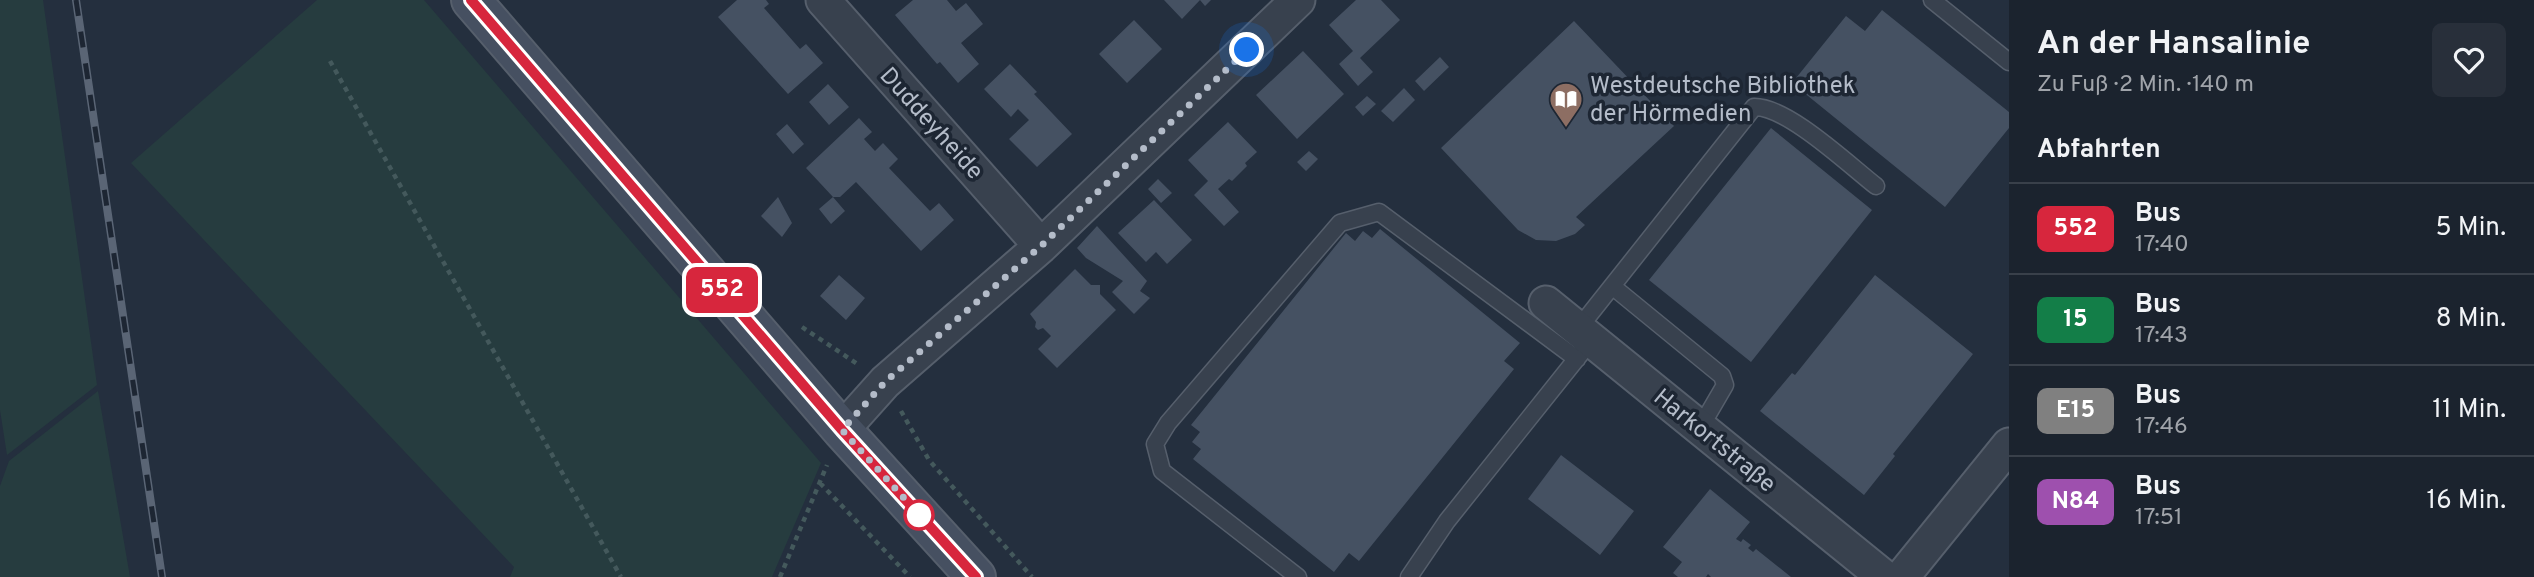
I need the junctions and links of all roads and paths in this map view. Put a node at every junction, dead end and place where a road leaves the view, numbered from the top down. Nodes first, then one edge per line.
1 (471, 0) edge
2 (822, 0) edge
3 (1298, 0) edge
4 (1932, 0) edge
5 (330, 61) dead end
6 (2009, 62) edge
7 (1876, 186) dead end
8 (1041, 246) junction
9 (1612, 286) junction
10 (1546, 303) dead end
11 (796, 322) dead end
12 (1582, 343) junction
13 (885, 382) junction
14 (1700, 428) junction
15 (842, 430) junction
16 (2009, 445) edge
17 (621, 577) edge
18 (780, 577) edge
19 (910, 577) edge
20 (976, 577) edge
21 (1032, 577) edge
22 (1298, 577) edge
23 (1409, 577) edge
24 (1884, 577) edge
25 (1902, 577) edge

1 - 15 main road
2 - 8 street, Duddeyheide
3 - 8 street
4 - 6 lane
5 - 17 path
7 - 9 lane
8 - 13 street
9 - 12 lane
9 - 14 lane
10 - 12 street, Harkortstraße
11 - 13 path
12 - 14 street, Harkortstraße
12 - 22 lane
12 - 23 lane
13 - 15 street
13 - 21 path
14 - 24 street, Harkortstraße
15 - 20 main road
16 - 25 street
18 - 19 path

